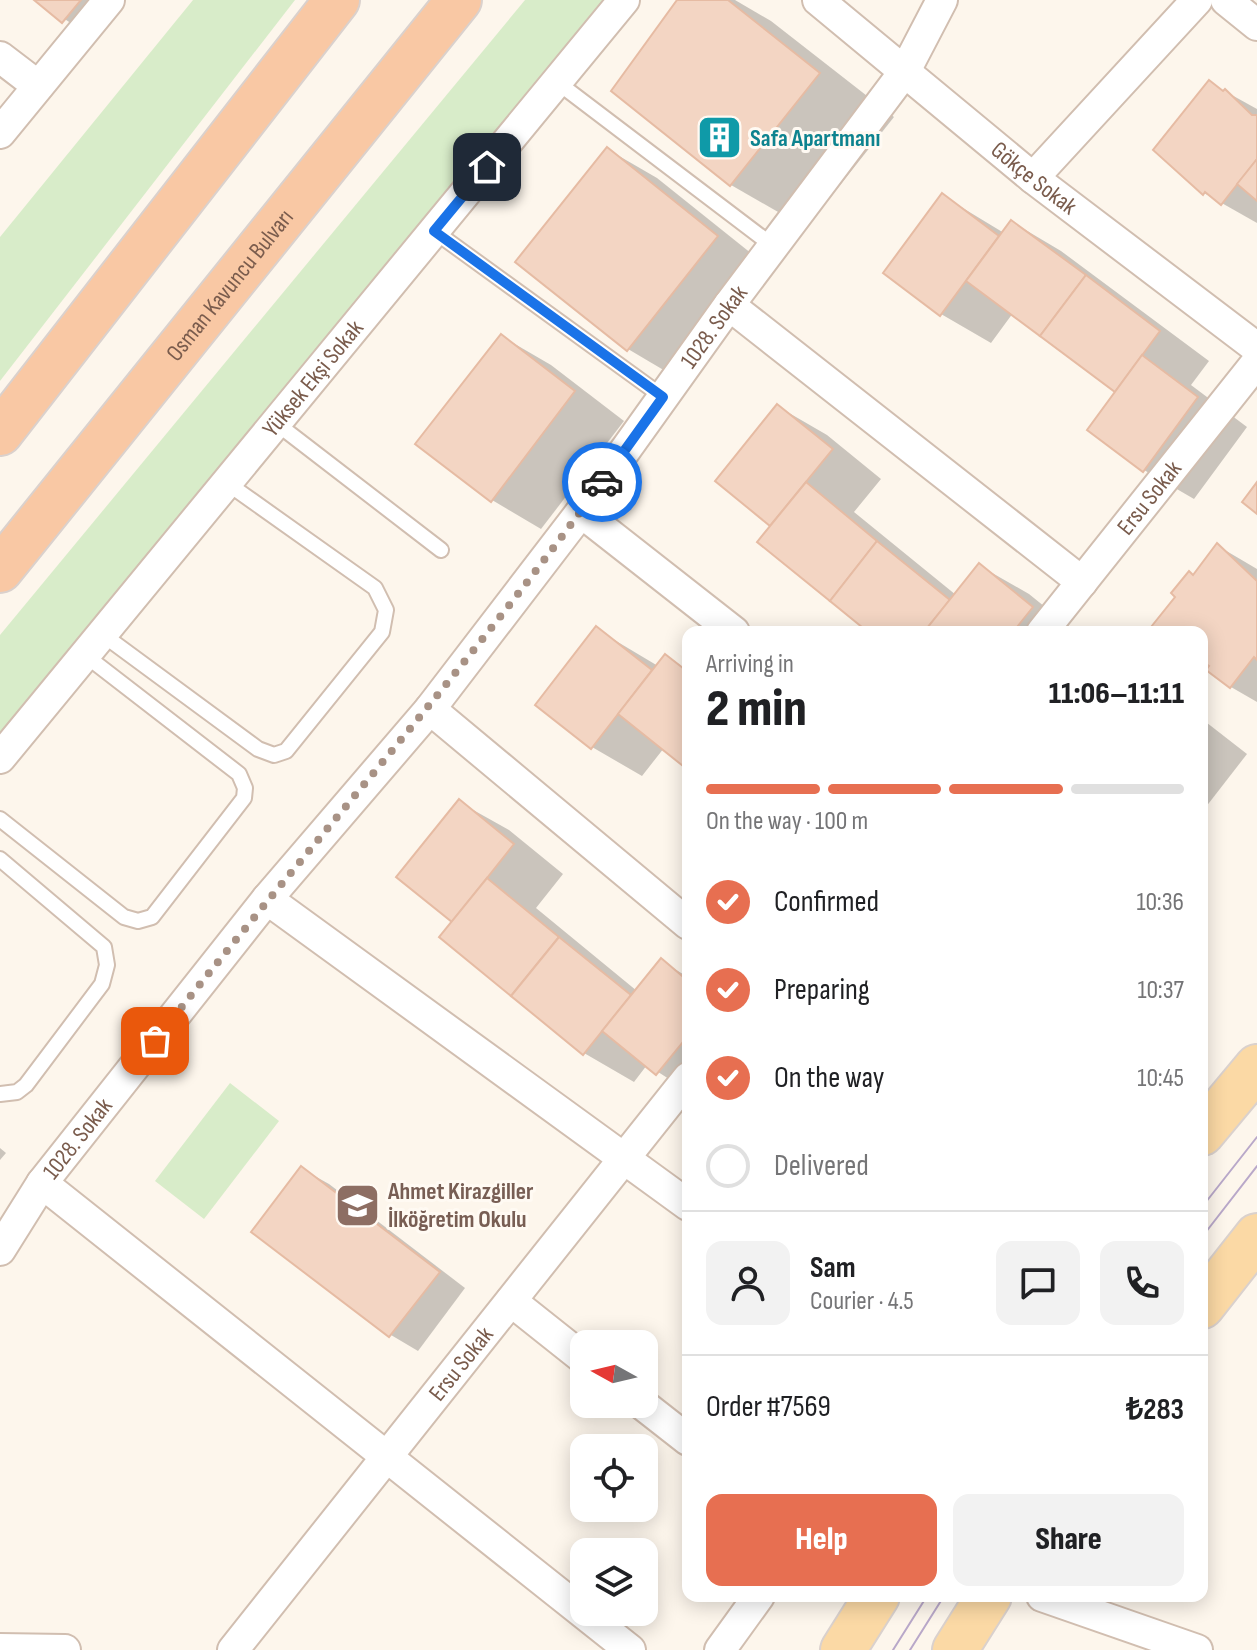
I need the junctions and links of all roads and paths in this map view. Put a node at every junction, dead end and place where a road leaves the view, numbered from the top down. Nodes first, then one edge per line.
1 (109, 0) edge
2 (337, 0) edge
3 (459, 0) edge
4 (624, 0) edge
5 (818, 0) edge
6 (942, 0) edge
7 (1197, 0) edge
8 (1226, 0) edge
9 (1257, 25) edge
10 (0, 57) edge
11 (905, 71) junction
12 (557, 82) junction
13 (38, 86) junction
14 (0, 133) edge
15 (1033, 178) junction
16 (434, 231) junction
17 (773, 246) junction
18 (729, 305) junction
19 (1257, 348) edge
20 (1257, 362) edge
21 (663, 397) junction
22 (276, 423) junction
23 (0, 433) edge
24 (227, 483) junction
25 (581, 512) junction
26 (441, 550) dead end
27 (0, 570) edge
28 (1082, 582) junction
29 (726, 626) edge
30 (1047, 626) edge
31 (93, 645) junction
32 (430, 709) junction
33 (0, 758) edge
34 (0, 819) edge
35 (0, 859) edge
36 (267, 899) junction
37 (682, 919) edge
38 (1257, 1067) edge
39 (682, 1086) edge
40 (0, 1094) edge
41 (1208, 1126) edge
42 (625, 1158) junction
43 (42, 1183) junction
44 (682, 1201) edge
45 (1257, 1236) edge
46 (0, 1250) edge
47 (1208, 1298) edge
48 (511, 1301) junction
49 (570, 1348) edge
50 (658, 1417) edge
51 (682, 1435) edge
52 (387, 1457) junction
53 (755, 1602) edge
54 (873, 1602) edge
55 (985, 1602) edge
56 (1059, 1602) edge
57 (0, 1649) edge
58 (65, 1650) edge
59 (233, 1650) edge
60 (630, 1650) edge
61 (720, 1650) edge
62 (843, 1650) edge
63 (955, 1650) edge
64 (1197, 1650) edge

1 - 13 street
2 - 23 highway
3 - 27 highway, Osman Kavuncu Bulvarı
4 - 12 street, Yüksek Ekşi Sokak
5 - 11 street, Gökçe Sokak
6 - 11 street, 1028. Sokak
7 - 15 street
8 - 9 street
10 - 13 street
11 - 15 street, Gökçe Sokak
11 - 17 street, 1028. Sokak
12 - 16 street, Yüksek Ekşi Sokak
12 - 17 lane
13 - 14 street
15 - 19 street, Gökçe Sokak
16 - 21 lane
16 - 22 street, Yüksek Ekşi Sokak
17 - 18 street, 1028. Sokak
18 - 21 street, 1028. Sokak
18 - 28 street
20 - 28 street, Ersu Sokak
21 - 25 street, 1028. Sokak
22 - 24 street, Yüksek Ekşi Sokak
22 - 26 lane
24 - 31 street, Yüksek Ekşi Sokak
24 - 31 lane
25 - 29 street
25 - 32 street, 1028. Sokak
28 - 30 street, Ersu Sokak
31 - 33 street, Yüksek Ekşi Sokak
31 - 34 lane
32 - 36 street, 1028. Sokak
32 - 37 street
35 - 40 lane
36 - 42 street
36 - 43 street, 1028. Sokak
38 - 41 main road
39 - 42 street, Ersu Sokak
42 - 44 street
42 - 48 street, Ersu Sokak
43 - 46 street, 1028. Sokak
43 - 52 street
45 - 47 main road
48 - 49 street
48 - 52 street, Ersu Sokak
50 - 51 street
52 - 59 street, Ersu Sokak
52 - 60 street
53 - 61 street
54 - 62 main road
55 - 63 main road
56 - 64 street
57 - 58 street

